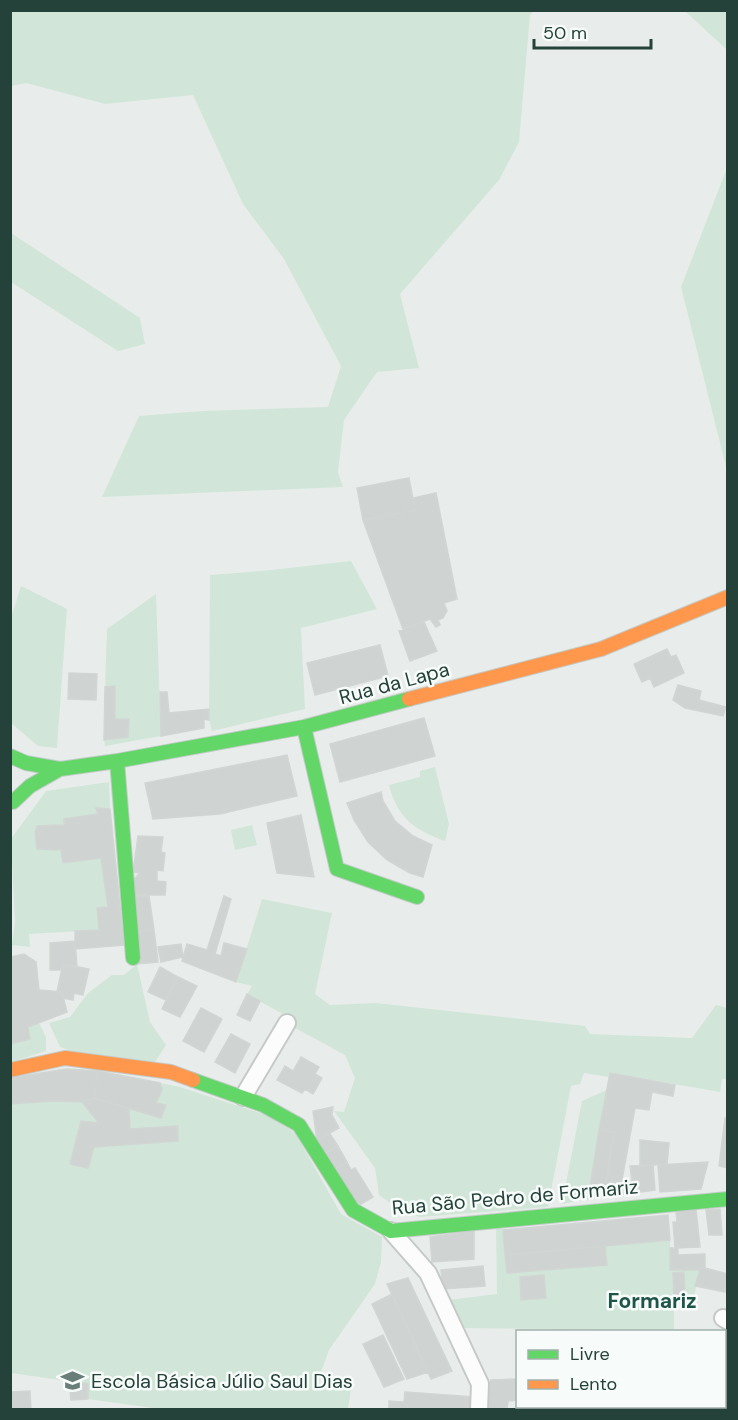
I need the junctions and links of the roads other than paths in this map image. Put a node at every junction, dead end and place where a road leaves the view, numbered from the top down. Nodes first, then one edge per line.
1 (728, 597) edge
2 (304, 727) junction
3 (10, 758) edge
4 (117, 761) junction
5 (60, 770) junction
6 (12, 804) edge
7 (417, 897) dead end
8 (133, 958) dead end
9 (287, 1023) dead end
10 (10, 1070) edge
11 (243, 1097) junction
12 (728, 1199) edge
13 (427, 1228) junction
14 (391, 1231) junction
15 (412, 1255) junction
16 (479, 1410) edge

1 - 2 street, Rua da Lapa
2 - 4 street, Rua da Lapa
2 - 7 street
3 - 5 street, Rua da Lapa
3 - 6 street
4 - 5 street, Rua da Lapa
4 - 8 street
5 - 6 street, Rua da Lapa
9 - 11 street
10 - 11 street, Rua São Pedro de Formariz
11 - 14 street, Rua São Pedro de Formariz
12 - 13 street, Rua São Pedro de Formariz
13 - 14 street, Rua São Pedro de Formariz
13 - 15 street
14 - 15 street
15 - 16 street

